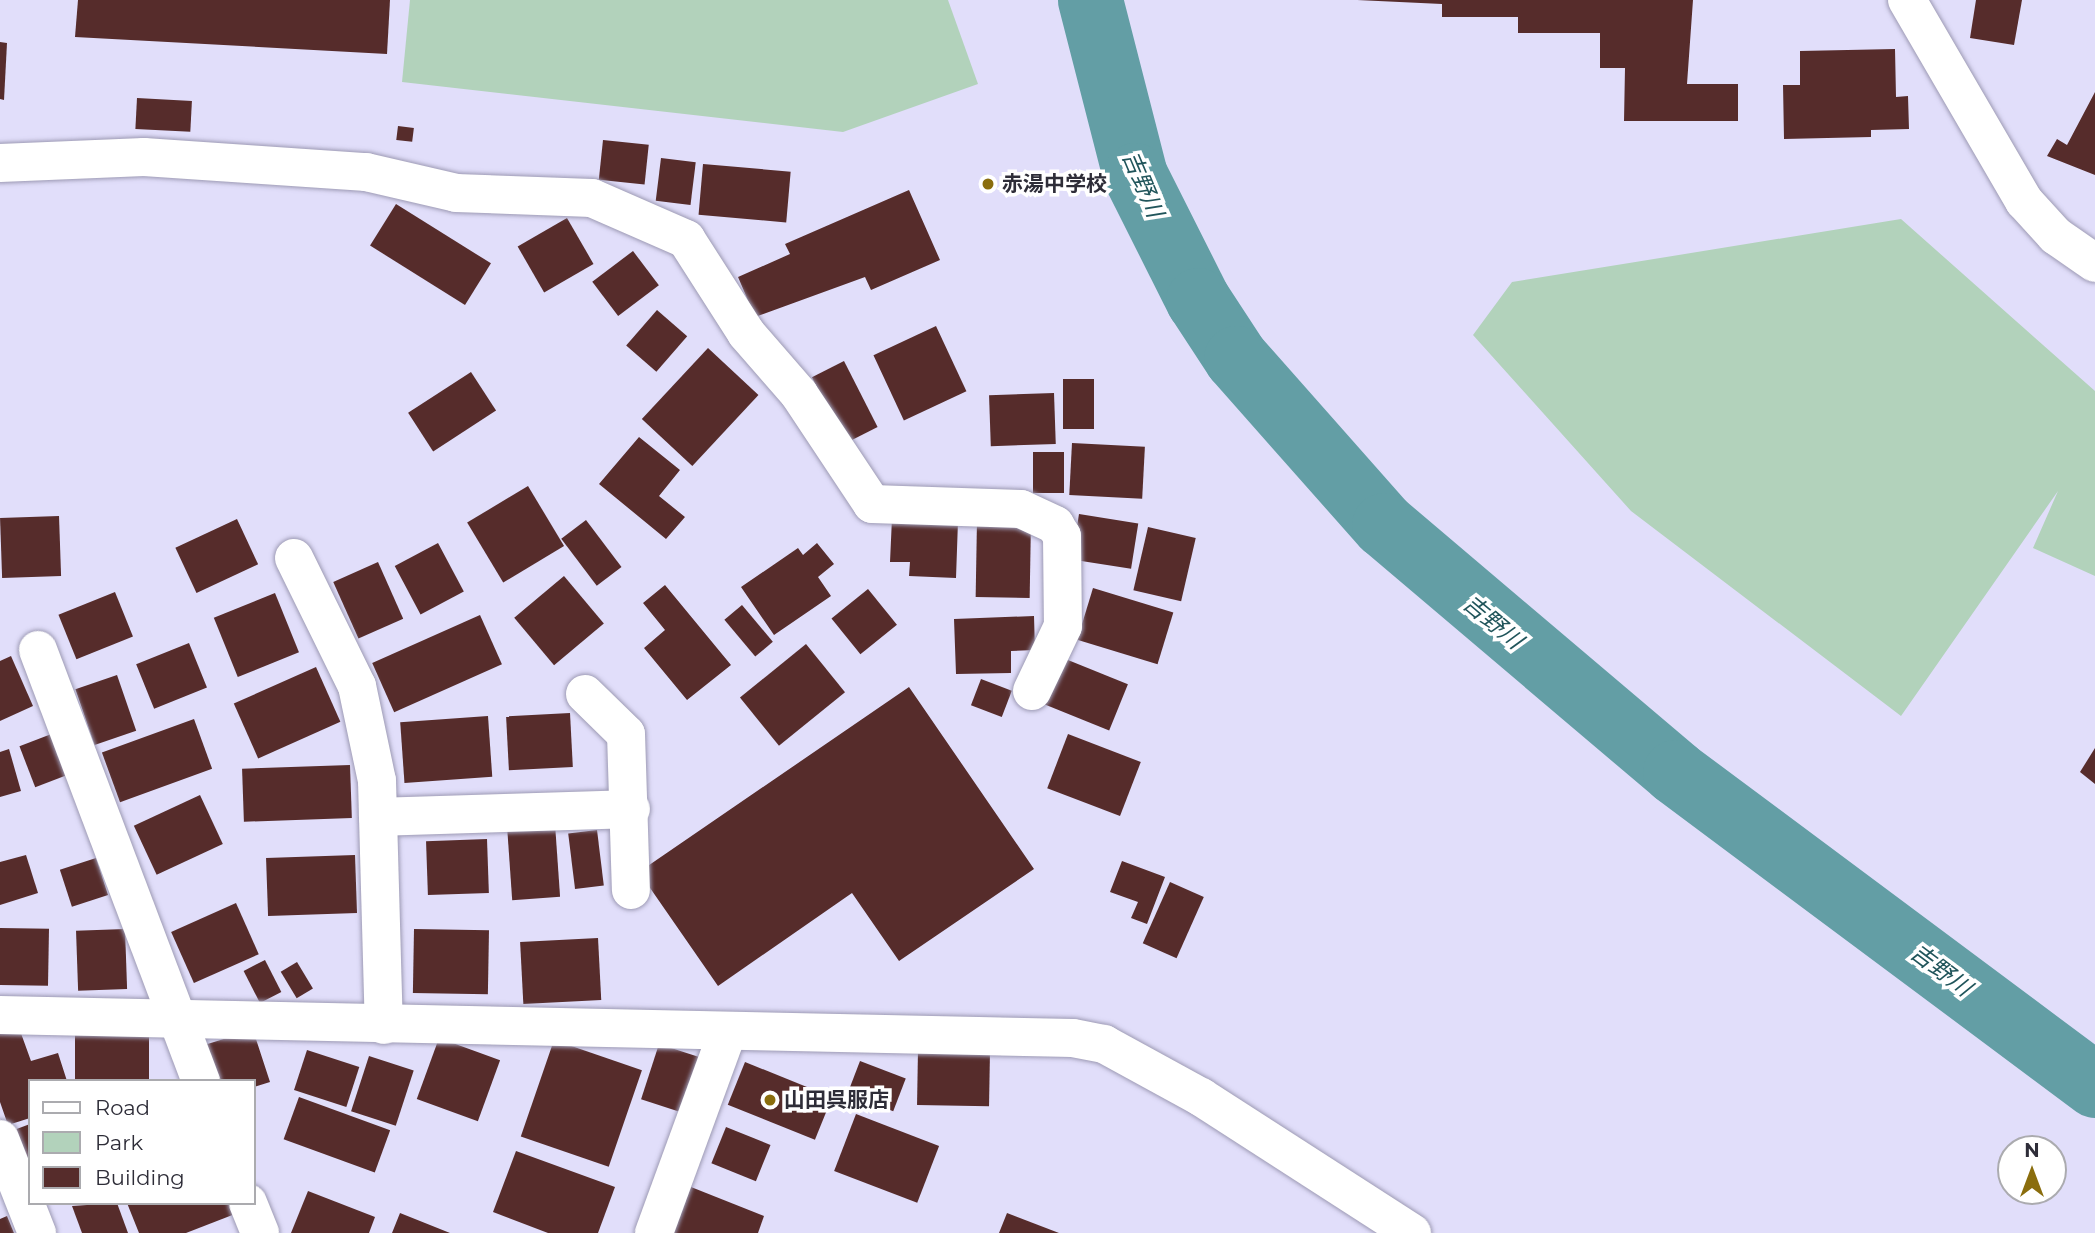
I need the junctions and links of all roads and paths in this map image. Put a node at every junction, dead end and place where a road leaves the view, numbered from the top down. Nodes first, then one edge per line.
1 (1907, 0) edge
2 (0, 163) edge
3 (2095, 263) edge
4 (294, 558) dead end
5 (37, 650) dead end
6 (1032, 691) dead end
7 (585, 694) dead end
8 (631, 809) junction
9 (378, 817) junction
10 (631, 890) dead end
11 (0, 1015) edge
12 (177, 1019) junction
13 (383, 1025) junction
14 (727, 1033) junction
15 (200, 1079) edge
16 (0, 1139) edge
17 (249, 1205) edge
18 (37, 1233) edge
19 (260, 1233) edge
20 (654, 1233) edge
21 (1412, 1233) edge

1 - 3 street
2 - 6 street
4 - 9 street
5 - 12 street
7 - 8 street
8 - 9 street
8 - 10 street
9 - 13 street
11 - 12 street
12 - 13 street
12 - 15 street
13 - 14 street
14 - 20 street
14 - 21 street
16 - 18 street
17 - 19 street

